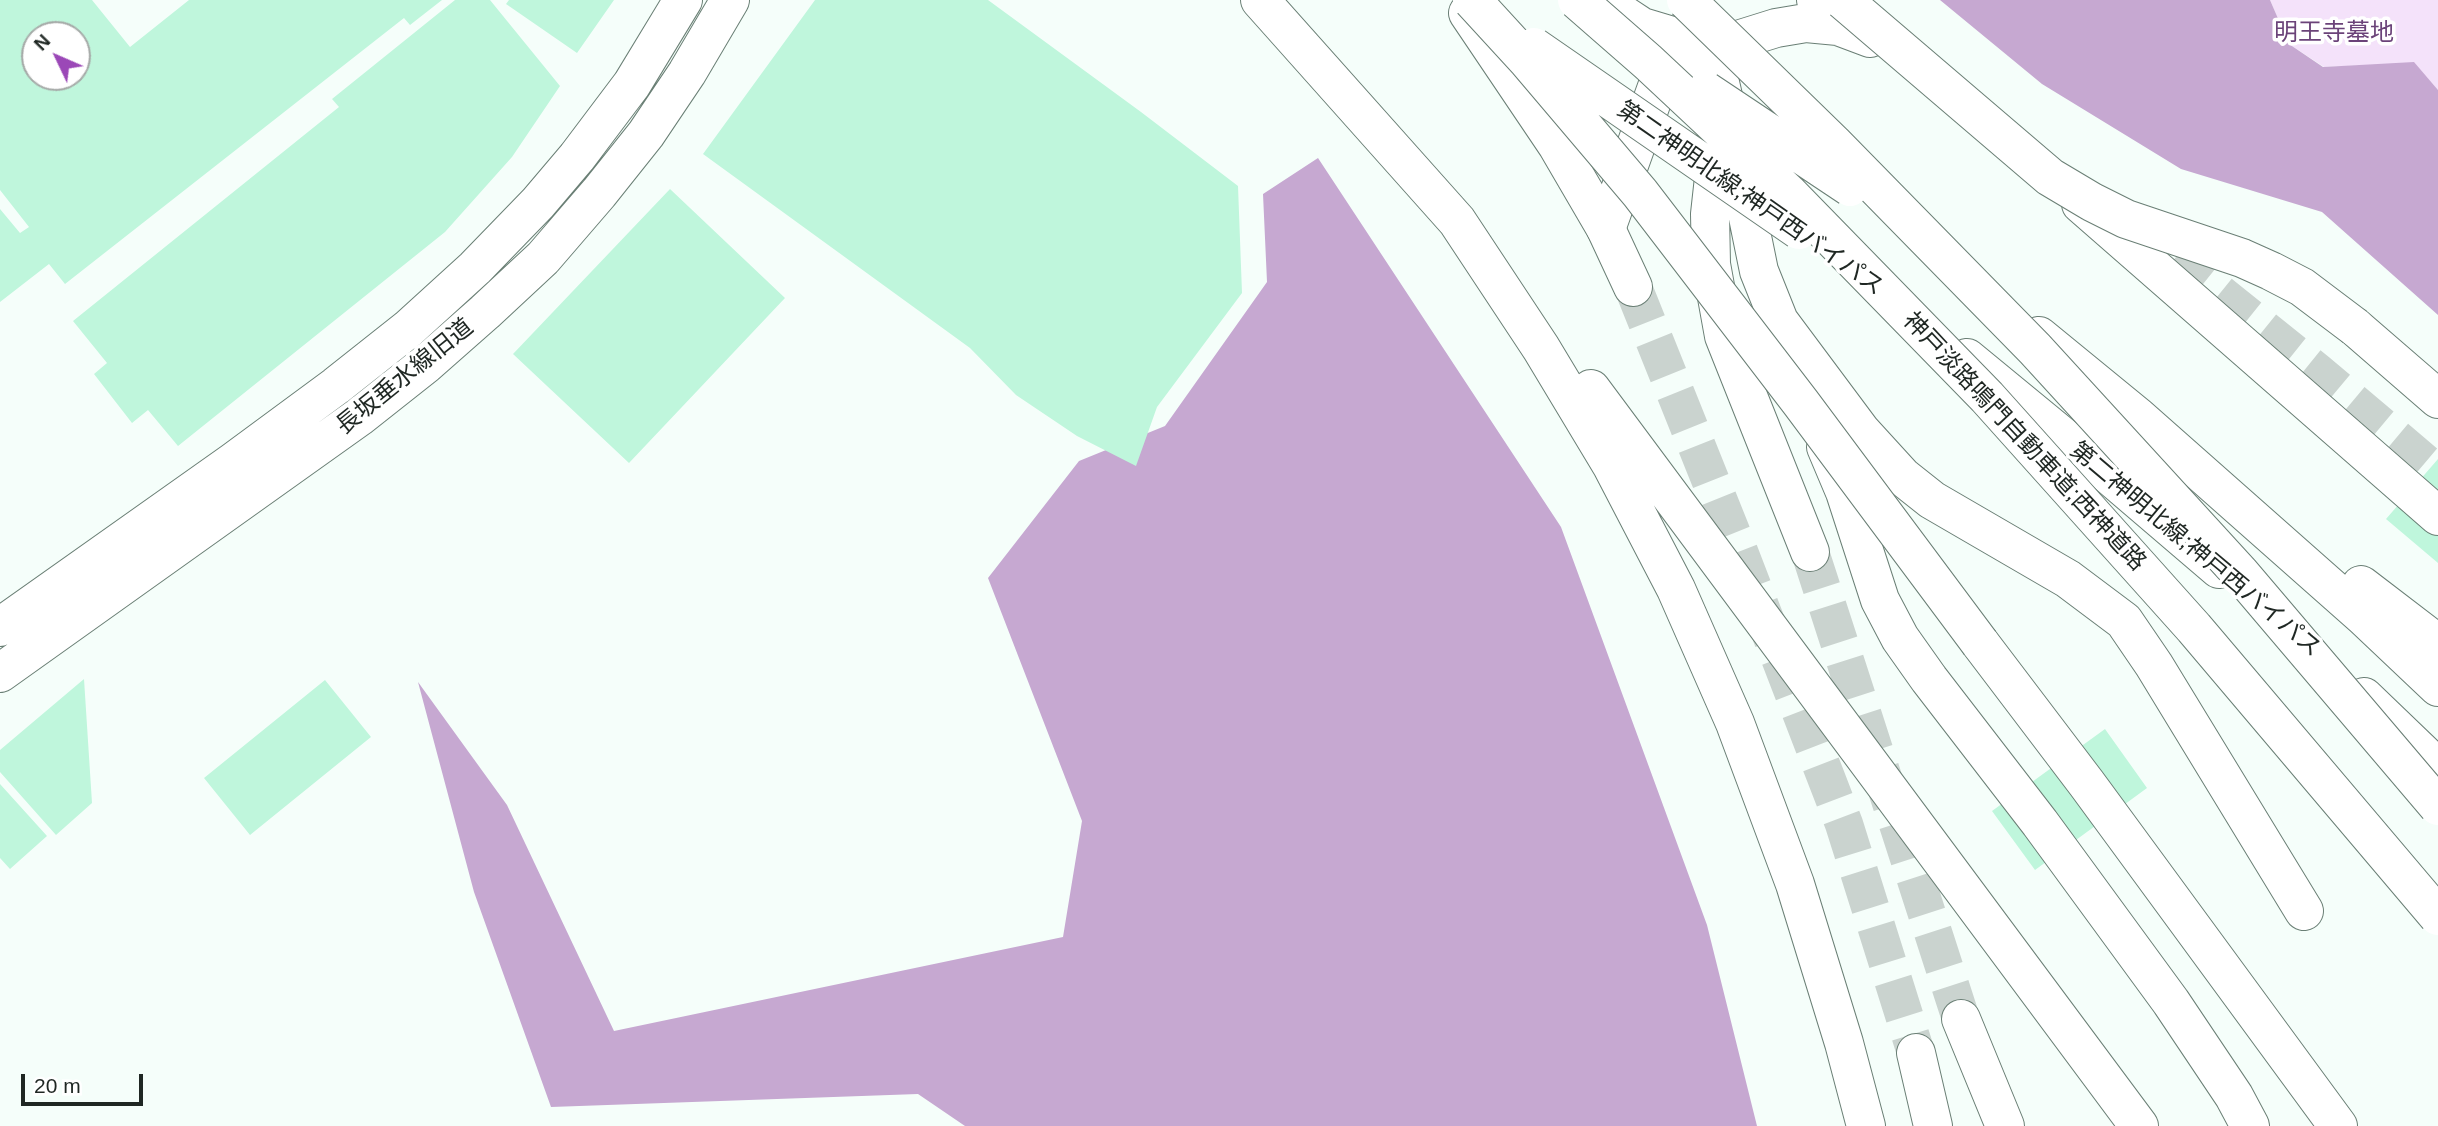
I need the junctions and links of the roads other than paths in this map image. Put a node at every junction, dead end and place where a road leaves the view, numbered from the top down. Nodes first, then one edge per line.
1 (683, 0) edge
2 (730, 0) edge
3 (1260, 0) edge
4 (1457, 0) edge
5 (1465, 0) edge
6 (1472, 0) edge
7 (1570, 0) edge
8 (1577, 0) edge
9 (1601, 0) edge
10 (1687, 0) edge
11 (1816, 0) edge
12 (1843, 0) edge
13 (1712, 48) junction
14 (1903, 51) junction
15 (1723, 96) junction
16 (2054, 170) junction
17 (1457, 222) junction
18 (1606, 229) junction
19 (1633, 287) tunnel mouth
20 (2438, 399) edge
21 (1801, 402) junction
22 (2138, 417) junction
23 (2438, 516) edge
24 (1810, 552) tunnel mouth
25 (0, 627) edge
26 (2438, 644) edge
27 (0, 673) edge
28 (2438, 687) edge
29 (2438, 768) edge
30 (2438, 806) edge
31 (2304, 911) dead end
32 (2438, 916) edge
33 (1961, 1019) tunnel mouth
34 (1916, 1053) tunnel mouth
35 (1866, 1126) edge
36 (1933, 1126) edge
37 (2006, 1126) edge
38 (2139, 1126) edge
39 (2250, 1126) edge
40 (2338, 1126) edge

1 - 25 main road, 長坂垂水線旧道
2 - 27 main road, 長坂垂水線旧道
3 - 17 main road
4 - 18 main road
5 - 29 main road, 第二神明北線;神戸西バイパス, bridge
6 - 21 main road, bridge
7 - 22 main road, bridge
8 - 32 main road, 神戸淡路鳴門自動車道;西神道路, bridge
9 - 13 main road
10 - 13 main road
10 - 30 main road, bridge
11 - 14 main road
12 - 16 main road, bridge
13 - 14 main road
13 - 15 main road
13 - 18 main road
14 - 16 main road
15 - 24 main road
15 - 31 main road
16 - 20 main road, bridge
16 - 23 main road, bridge
17 - 35 main road
17 - 38 main road
18 - 19 main road
21 - 39 main road, bridge
21 - 40 main road, bridge
22 - 26 main road
22 - 28 main road
33 - 37 main road
34 - 36 main road

